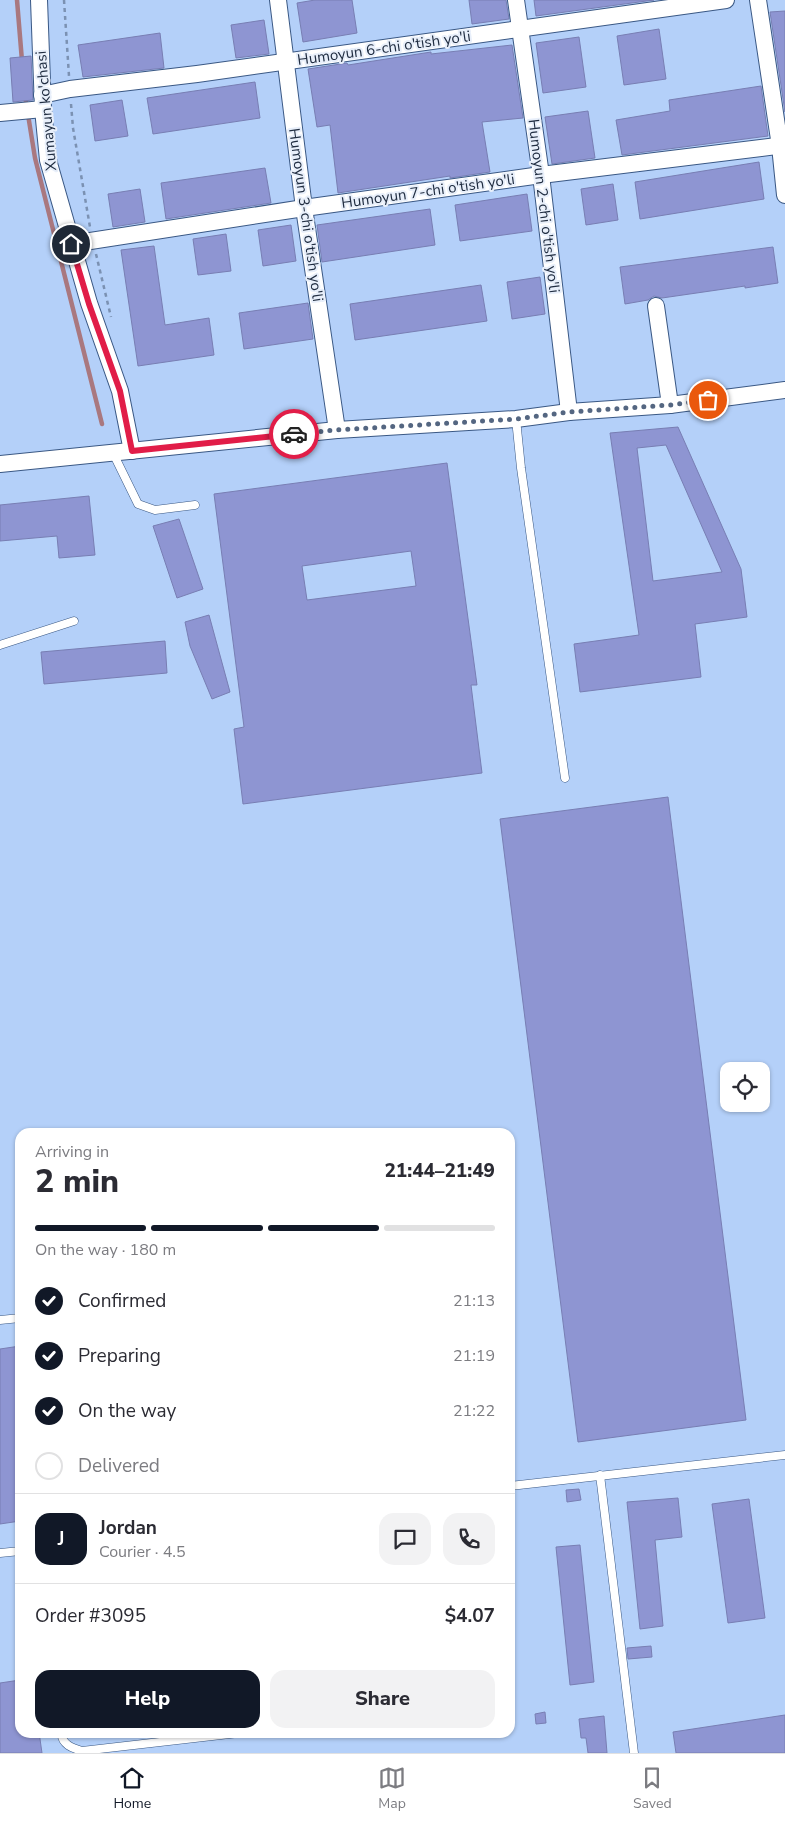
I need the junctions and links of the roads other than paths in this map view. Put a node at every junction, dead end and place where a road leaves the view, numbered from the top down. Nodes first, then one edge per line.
1 (39, 0) edge
2 (278, 0) edge
3 (516, 0) edge
4 (726, 0) edge
5 (758, 0) edge
6 (519, 29) junction
7 (286, 61) junction
8 (42, 102) junction
9 (0, 113) edge
10 (782, 145) edge
11 (541, 176) junction
12 (785, 195) edge
13 (304, 208) junction
14 (71, 244) junction
15 (656, 306) dead end
16 (785, 390) edge
17 (670, 405) junction
18 (569, 412) junction
19 (516, 419) junction
20 (336, 430) junction
21 (132, 451) junction
22 (113, 453) junction
23 (0, 464) edge
24 (195, 505) dead end
25 (74, 621) dead end
26 (0, 645) edge
27 (565, 778) dead end
28 (15, 1318) edge
29 (0, 1320) edge
30 (785, 1455) edge
31 (600, 1475) junction
32 (515, 1485) edge
33 (15, 1552) edge
34 (0, 1554) edge
35 (61, 1738) edge
36 (196, 1738) edge
37 (634, 1753) edge

1 - 8 street, Xumayun ko'chasi
2 - 7 street, Humoyun 3-chi o'tish yo'li
3 - 6 street, Humoyun 2-chi o'tish yo'li
4 - 6 street, Humoyun 6-chi o'tish yo'li
5 - 10 street
6 - 7 street, Humoyun 6-chi o'tish yo'li
6 - 11 street, Humoyun 2-chi o'tish yo'li
7 - 8 street, Humoyun 6-chi o'tish yo'li
7 - 13 street, Humoyun 3-chi o'tish yo'li
8 - 9 street, Humoyun 6-chi o'tish yo'li
8 - 14 street, Xumayun ko'chasi
10 - 11 street, Humoyun 7-chi o'tish yo'li
10 - 12 street
11 - 13 street, Humoyun 7-chi o'tish yo'li
11 - 18 street, Humoyun 2-chi o'tish yo'li
13 - 14 street, Humoyun 7-chi o'tish yo'li
13 - 20 street, Humoyun 3-chi o'tish yo'li
14 - 21 street, Xumayun ko'chasi
15 - 17 street
16 - 17 street
17 - 18 street
18 - 19 street
19 - 20 street
19 - 27 lane
20 - 21 street
21 - 22 street
22 - 23 street
22 - 24 lane
25 - 26 lane
28 - 29 lane
30 - 31 lane
31 - 32 lane
31 - 37 lane
33 - 34 lane
35 - 36 lane

